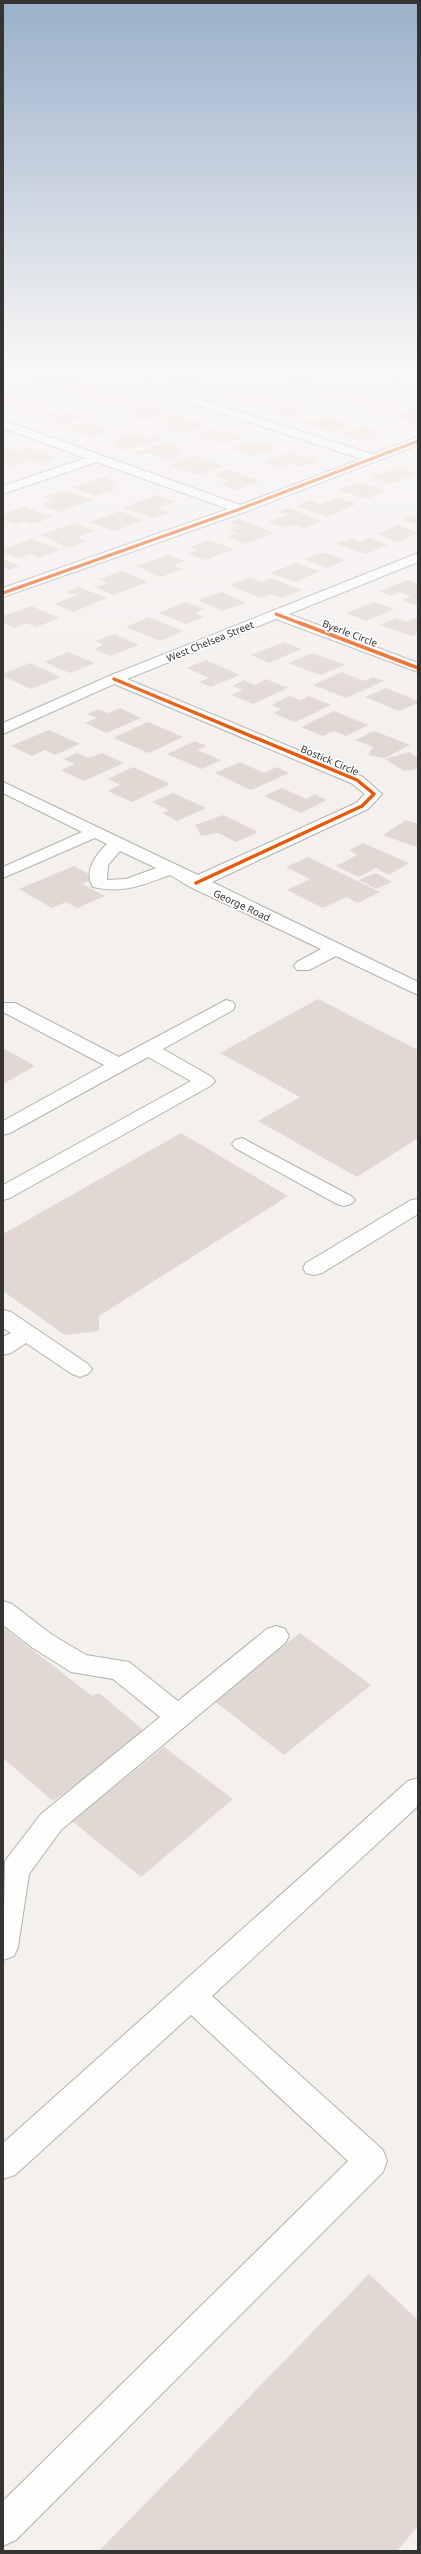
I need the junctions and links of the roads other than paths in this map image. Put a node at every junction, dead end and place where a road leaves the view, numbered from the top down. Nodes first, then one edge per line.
1 (184, 489) edge
2 (291, 489) edge
3 (240, 509) junction
4 (417, 557) edge
5 (3, 593) edge
6 (276, 614) junction
7 (418, 668) edge
8 (114, 679) junction
9 (3, 729) edge
10 (3, 787) edge
11 (95, 832) junction
12 (118, 844) junction
13 (169, 869) junction
14 (3, 873) edge
15 (196, 883) junction
16 (335, 949) junction
17 (303, 966) dead end
18 (418, 969) edge
19 (400, 980) junction
20 (418, 989) edge
21 (226, 1006) dead end
22 (8, 1007) dead end
23 (149, 1049) junction
24 (119, 1065) junction
25 (3, 1129) edge
26 (242, 1144) dead end
27 (3, 1194) edge
28 (344, 1200) dead end
29 (418, 1205) edge
30 (314, 1268) dead end
31 (3, 1317) edge
32 (26, 1333) junction
33 (3, 1348) edge
34 (80, 1369) dead end
35 (3, 1610) edge
36 (276, 1636) dead end
37 (179, 1717) junction
38 (418, 1789) edge
39 (3, 1946) edge
40 (191, 1996) junction
41 (3, 2164) edge
42 (3, 2527) edge

1 - 3 street
2 - 3 street
3 - 5 street
4 - 6 street, West Chelsea Street
6 - 7 street, Byerle Circle
6 - 8 street, West Chelsea Street
8 - 9 street, West Chelsea Street
8 - 15 street, Bostick Circle
10 - 11 street, George Road
11 - 12 street, George Road
11 - 14 street
12 - 13 street, George Road
12 - 13 street
13 - 15 street, George Road
15 - 16 street, George Road
16 - 17 street
16 - 19 street, George Road
18 - 19 street
19 - 20 street, George Road
21 - 23 street
22 - 24 street
23 - 24 street
23 - 27 street
24 - 25 street
26 - 28 street
29 - 30 street
31 - 32 street
32 - 33 street
32 - 34 street
35 - 37 street
36 - 37 street
37 - 39 street
38 - 40 street
40 - 41 street
40 - 42 street

